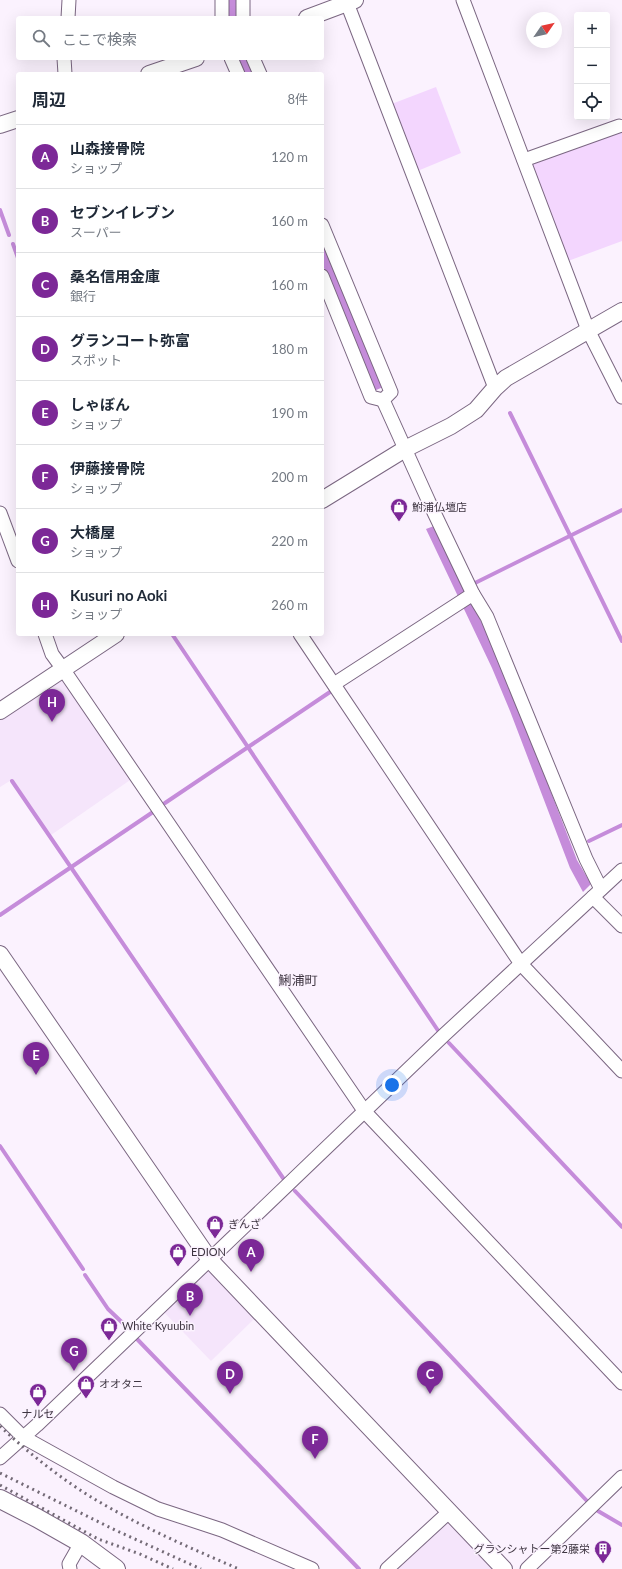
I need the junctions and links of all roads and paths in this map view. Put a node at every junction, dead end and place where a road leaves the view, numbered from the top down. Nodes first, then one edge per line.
1 (69, 0) edge
2 (219, 0) edge
3 (222, 0) edge
4 (243, 0) edge
5 (463, 0) edge
6 (351, 2) edge
7 (68, 16) edge
8 (222, 16) edge
9 (243, 16) edge
10 (312, 16) edge
11 (64, 60) edge
12 (190, 60) edge
13 (232, 60) edge
14 (254, 60) edge
15 (65, 72) edge
16 (155, 72) edge
17 (237, 72) edge
18 (259, 72) edge
19 (16, 120) edge
20 (0, 125) edge
21 (619, 126) dead end
22 (524, 160) junction
23 (324, 230) edge
24 (324, 281) edge
25 (622, 311) edge
26 (588, 330) junction
27 (495, 388) junction
28 (622, 397) edge
29 (384, 400) junction
30 (405, 449) junction
31 (324, 499) edge
32 (0, 513) edge
33 (16, 556) edge
34 (467, 597) junction
35 (46, 636) edge
36 (113, 636) edge
37 (301, 636) edge
38 (63, 669) junction
39 (334, 684) junction
40 (0, 711) edge
41 (622, 870) edge
42 (597, 893) junction
43 (622, 926) edge
44 (0, 954) edge
45 (521, 964) junction
46 (622, 1071) edge
47 (365, 1112) junction
48 (210, 1260) junction
49 (622, 1383) edge
50 (0, 1414) edge
51 (23, 1437) junction
52 (0, 1458) edge
53 (620, 1482) edge
54 (0, 1499) edge
55 (450, 1511) junction
56 (80, 1543) junction
57 (70, 1569) edge
58 (116, 1569) edge
59 (312, 1569) edge
60 (387, 1569) edge
61 (504, 1569) edge
62 (527, 1569) edge

1 - 7 street
2 - 3 street
3 - 8 street
4 - 9 street
5 - 22 street
6 - 10 street
6 - 27 street
11 - 15 street
12 - 16 street
13 - 17 street
14 - 18 street
19 - 20 street
21 - 22 street
22 - 26 street
23 - 29 street
24 - 29 street
25 - 26 street
26 - 27 street
26 - 28 street
27 - 30 street
29 - 30 street
30 - 31 street
30 - 34 street
32 - 33 street
34 - 39 street
34 - 42 street
35 - 38 street
36 - 38 street
37 - 39 street
38 - 40 street
38 - 47 street
39 - 45 street
41 - 42 street
42 - 43 street
42 - 45 street
44 - 48 street
45 - 46 street
45 - 47 street
47 - 48 street
47 - 49 street
48 - 51 street
48 - 55 street
50 - 51 street
51 - 52 street
51 - 59 street
53 - 62 street
54 - 56 main road
55 - 60 street
55 - 61 street
56 - 57 street
56 - 58 main road

